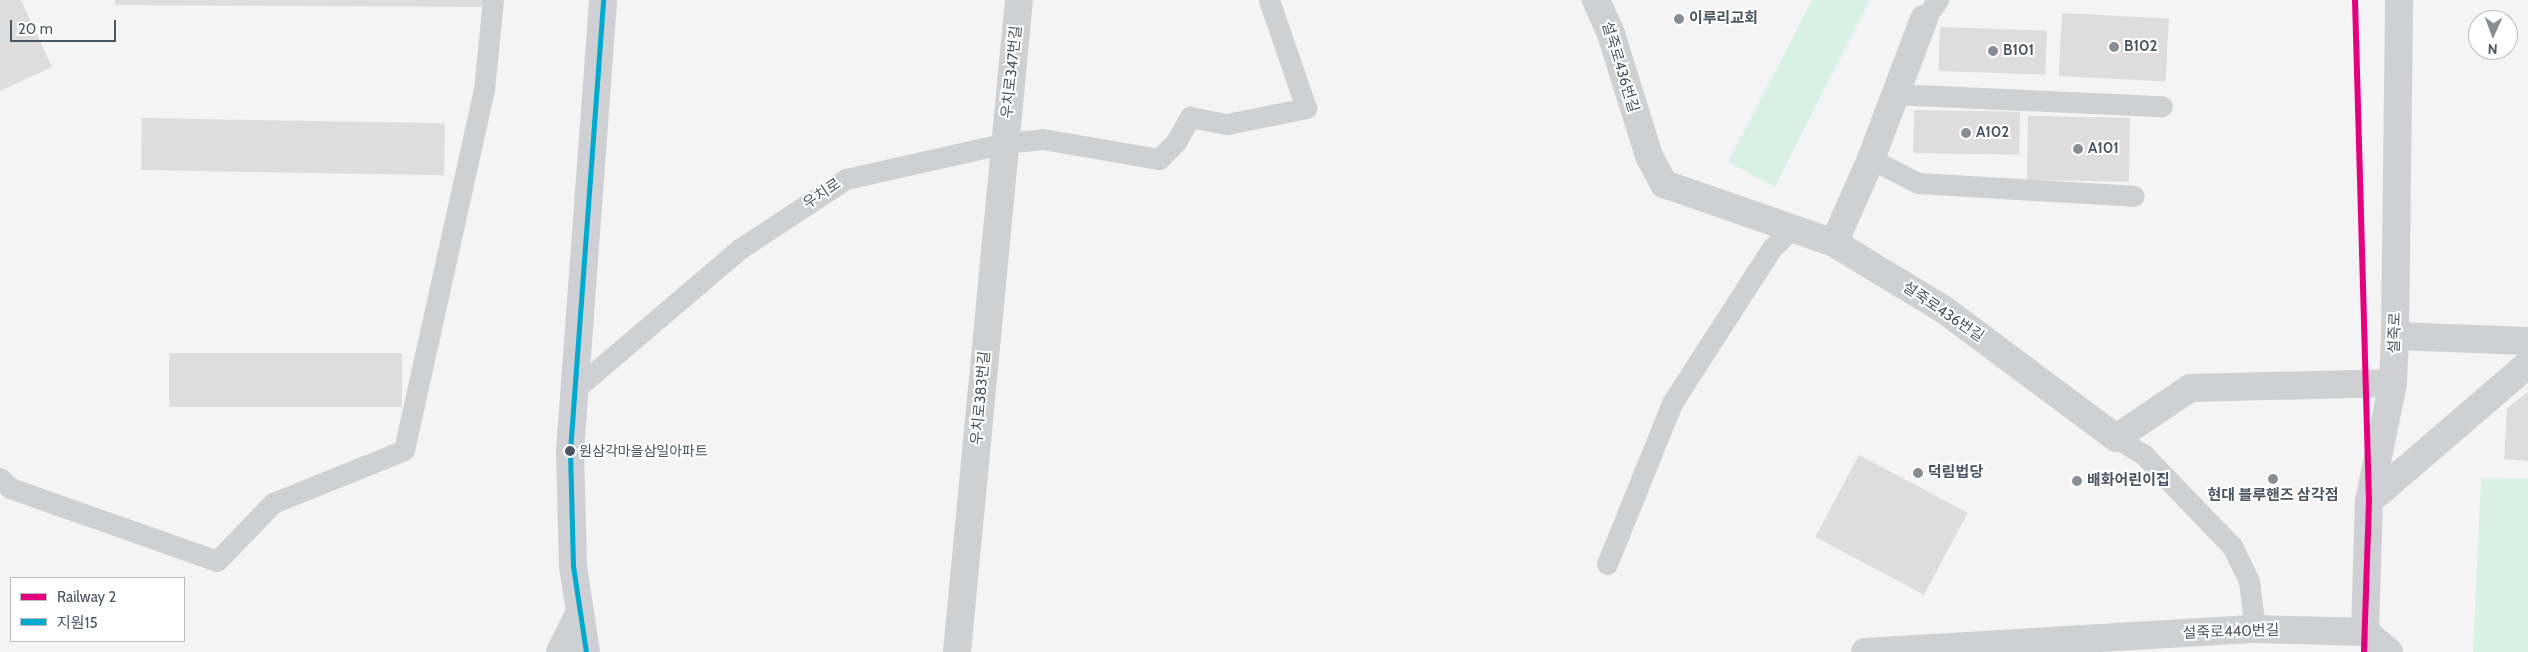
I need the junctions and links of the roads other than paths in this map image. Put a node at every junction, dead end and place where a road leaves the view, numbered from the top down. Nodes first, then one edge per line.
1 (493, 0) edge
2 (604, 0) edge
3 (1019, 0) edge
4 (1269, 0) edge
5 (1596, 0) edge
6 (2399, 0) edge
7 (1931, 10) edge
8 (1893, 94) junction
9 (2162, 106) dead end
10 (1006, 143) junction
11 (1871, 159) junction
12 (2134, 196) dead end
13 (1792, 229) junction
14 (1834, 243) junction
15 (2395, 336) junction
16 (2528, 341) edge
17 (2528, 364) edge
18 (2392, 383) junction
19 (574, 390) junction
20 (2116, 438) junction
21 (0, 478) edge
22 (2370, 502) junction
23 (1606, 564) dead end
24 (578, 616) junction
25 (2255, 629) junction
26 (2365, 632) junction
27 (2096, 645) edge
28 (2388, 651) edge
29 (560, 652) edge
30 (586, 652) edge
31 (957, 652) edge
32 (1864, 652) edge

1 - 21 lane
2 - 19 main road
3 - 10 street, 우치로347번길
4 - 10 lane, 우치로
5 - 13 street, 설죽로436번길
6 - 15 main road, 설죽로
7 - 8 street
8 - 9 lane
8 - 11 street
10 - 19 lane, 우치로
10 - 31 street, 우치로383번길
11 - 12 lane
11 - 14 street
13 - 14 street, 설죽로436번길
13 - 23 lane
14 - 20 street, 설죽로436번길
15 - 16 street
15 - 18 main road, 설죽로
17 - 22 street
18 - 20 street
18 - 22 main road, 설죽로
19 - 24 main road
20 - 25 lane
22 - 26 main road, 설죽로
24 - 29 street
24 - 30 main road
25 - 26 street, 설죽로440번길
25 - 27 street, 설죽로440번길
26 - 28 main road
27 - 32 street, 설죽로440번길

